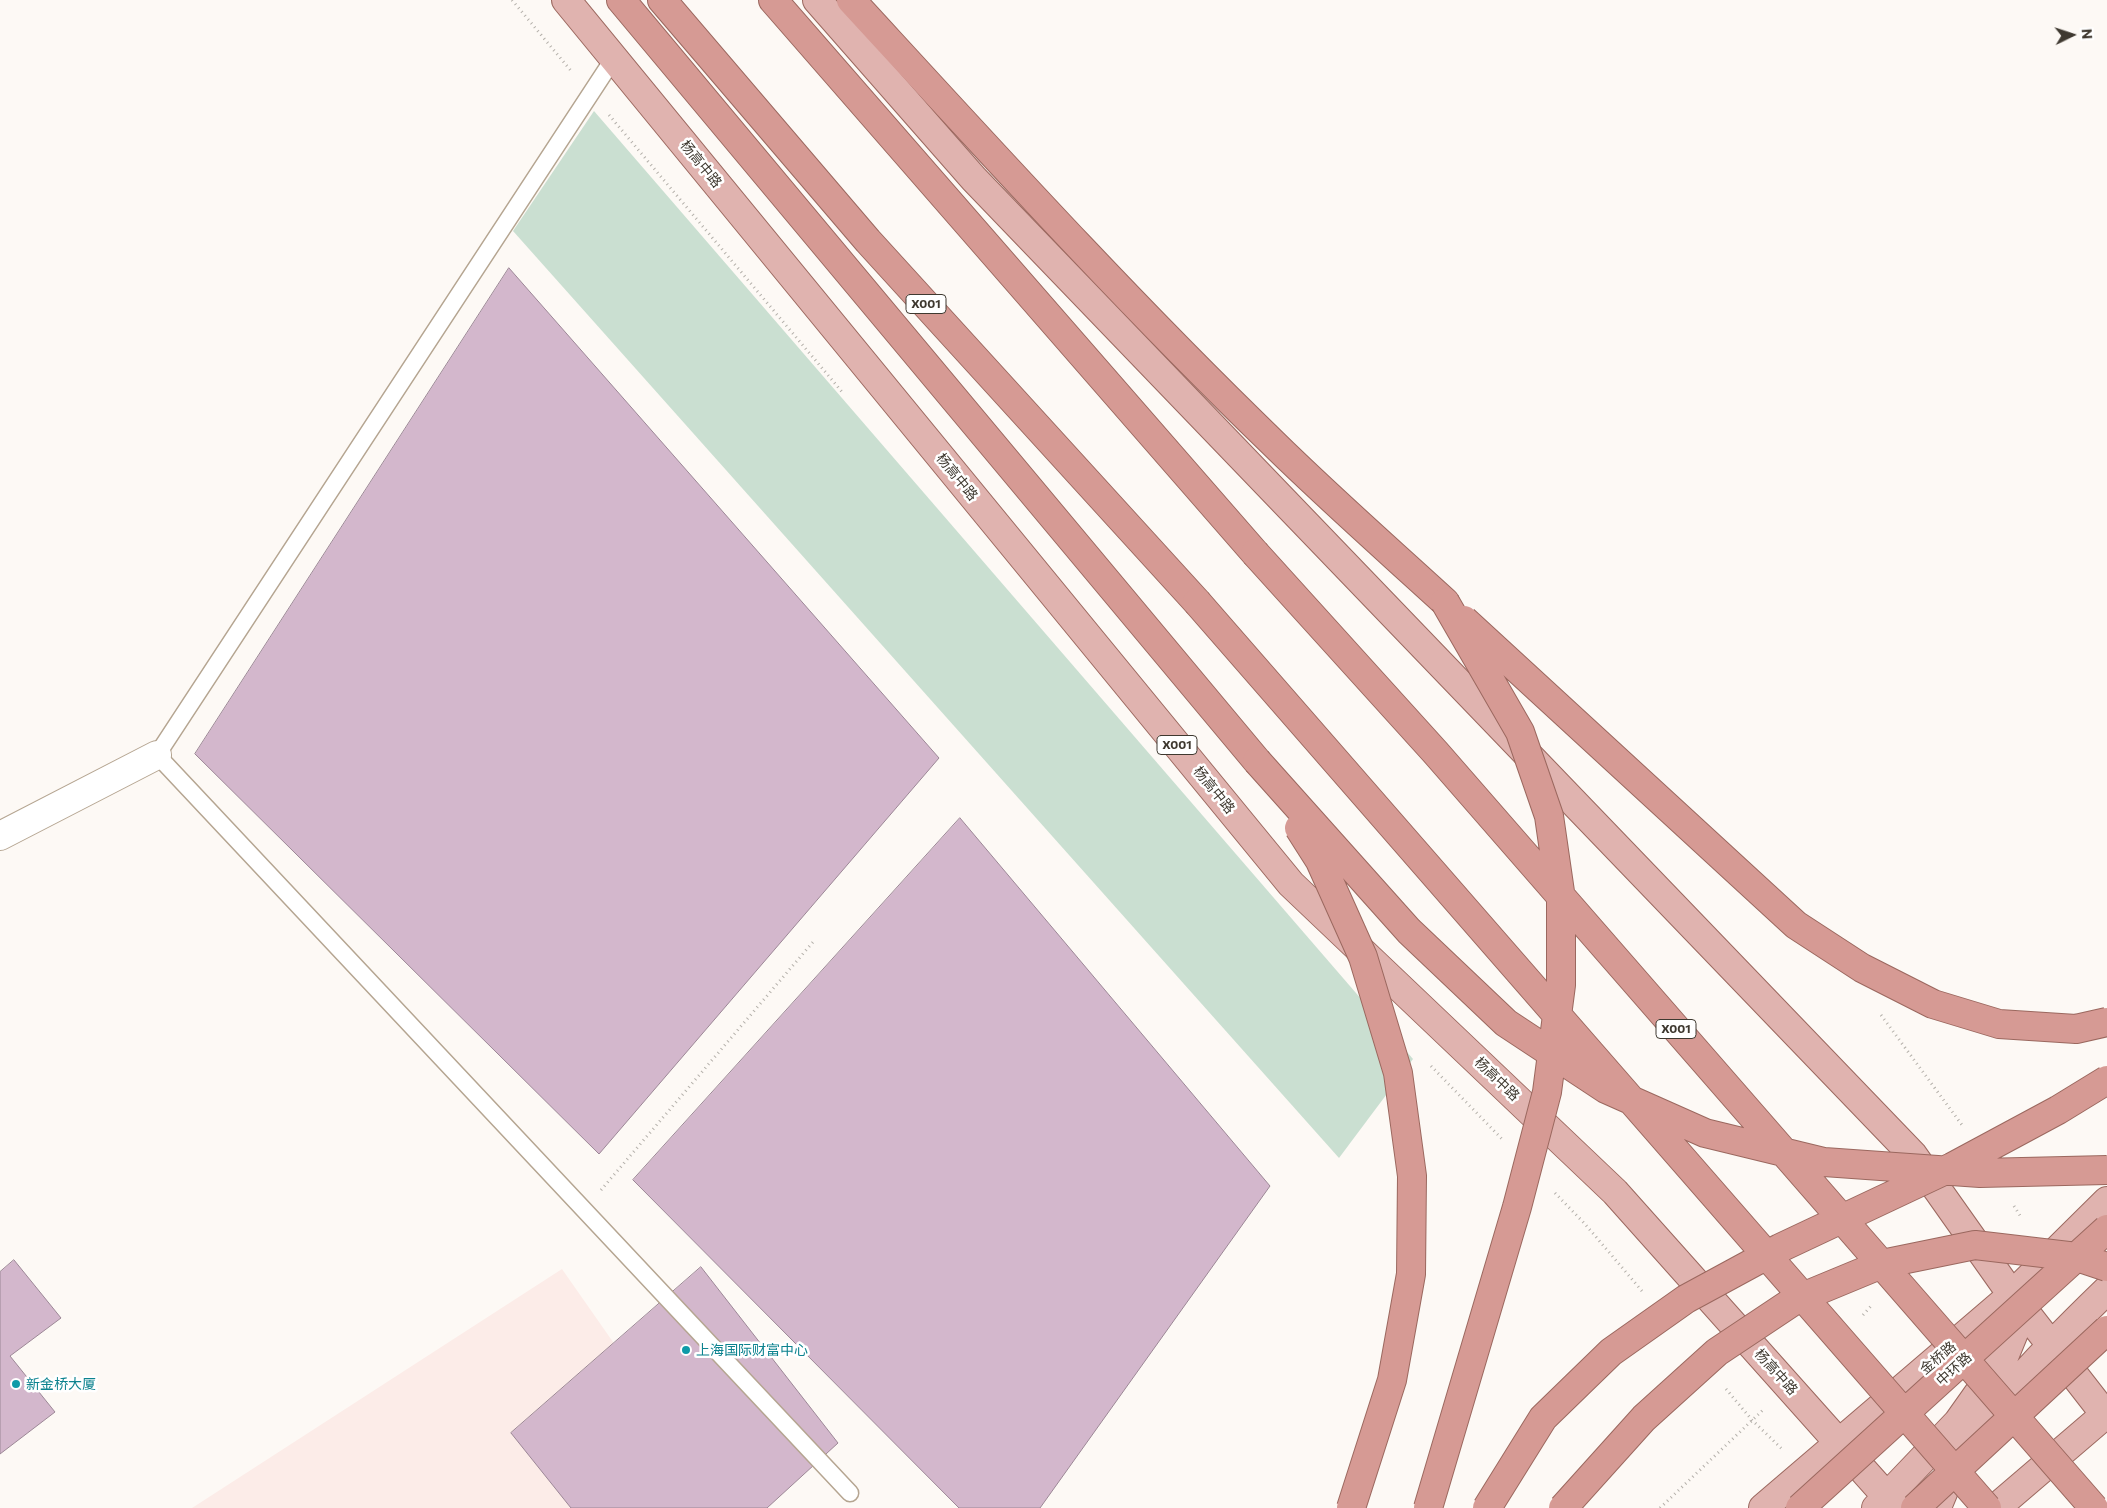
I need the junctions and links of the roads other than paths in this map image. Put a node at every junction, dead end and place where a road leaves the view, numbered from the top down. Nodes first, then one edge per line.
1 (566, 0) edge
2 (621, 0) edge
3 (662, 0) edge
4 (774, 0) edge
5 (817, 0) edge
6 (851, 0) edge
7 (614, 58) junction
8 (1445, 602) junction
9 (157, 755) junction
10 (1257, 761) junction
11 (0, 836) edge
12 (2107, 1022) edge
13 (2107, 1080) edge
14 (2107, 1170) edge
15 (2107, 1201) edge
16 (2107, 1229) edge
17 (2107, 1267) edge
18 (2107, 1290) edge
19 (2012, 1295) junction
20 (2107, 1330) edge
21 (2051, 1345) junction
22 (2106, 1414) edge
23 (1838, 1443) junction
24 (850, 1493) dead end
25 (1887, 1505) edge
26 (1351, 1508) edge
27 (1428, 1508) edge
28 (1486, 1508) edge
29 (1563, 1508) edge
30 (1763, 1508) edge
31 (1800, 1508) edge
32 (1916, 1508) edge
33 (1938, 1508) edge
34 (1987, 1508) edge
35 (1996, 1508) edge
36 (2094, 1508) edge

1 - 7 main road, 杨高中路 / X001
2 - 10 highway
3 - 34 highway, X001, bridge
4 - 36 highway, X001, bridge
5 - 19 main road
6 - 8 highway
7 - 9 lane
7 - 23 main road, 杨高中路 / X001
8 - 12 highway, bridge
8 - 27 highway, bridge
9 - 11 street
9 - 24 lane
10 - 14 highway, bridge
10 - 26 highway, bridge
13 - 28 highway, bridge
15 - 19 main road, 金桥路
16 - 31 highway, 中环路, bridge
17 - 29 highway, bridge
18 - 21 main road
19 - 21 main road
19 - 23 main road, 金桥路
19 - 25 main road
20 - 32 highway, bridge
21 - 22 main road
21 - 33 main road
22 - 35 main road
23 - 25 main road, 杨高中路
23 - 30 main road, 金桥路

